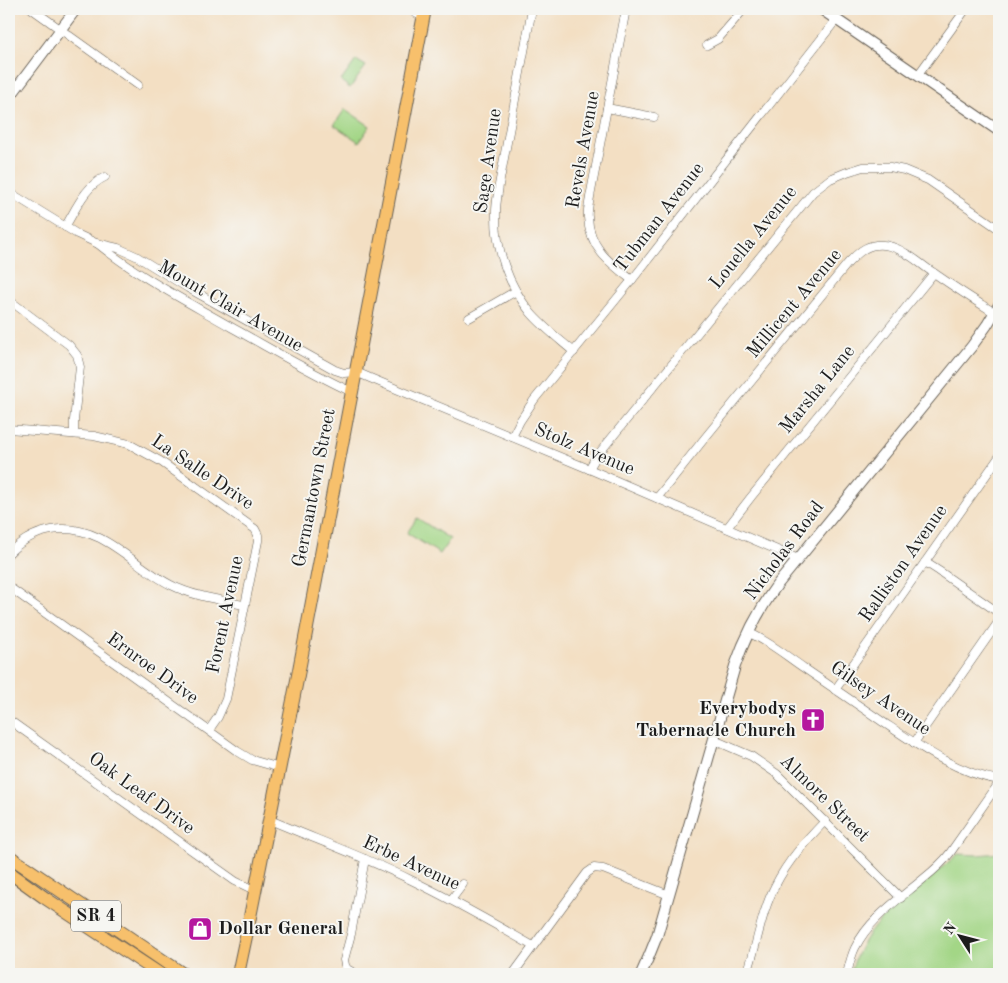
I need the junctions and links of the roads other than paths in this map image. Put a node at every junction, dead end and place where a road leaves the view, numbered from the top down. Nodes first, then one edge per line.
1 (32, 9) edge
2 (76, 9) edge
3 (409, 9) edge
4 (532, 9) edge
5 (626, 9) edge
6 (744, 9) edge
7 (821, 9) edge
8 (966, 9) edge
9 (424, 12) edge
10 (836, 20) junction
11 (60, 30) junction
12 (708, 45) dead end
13 (918, 76) junction
14 (138, 85) dead end
15 (9, 98) edge
16 (607, 108) junction
17 (654, 117) dead end
18 (999, 131) edge
19 (105, 177) dead end
20 (9, 192) edge
21 (65, 227) junction
22 (999, 229) edge
23 (96, 243) junction
24 (934, 273) junction
25 (632, 280) junction
26 (516, 291) junction
27 (9, 300) edge
28 (997, 309) edge
29 (469, 318) dead end
30 (574, 352) junction
31 (356, 372) junction
32 (352, 392) junction
33 (9, 429) edge
34 (74, 434) junction
35 (512, 437) junction
36 (999, 457) edge
37 (589, 469) junction
38 (657, 498) junction
39 (727, 528) junction
40 (257, 532) joint
41 (9, 553) edge
42 (798, 559) junction
43 (925, 562) junction
44 (9, 587) edge
45 (244, 605) junction
46 (999, 613) edge
47 (999, 621) edge
48 (748, 633) junction
49 (835, 690) junction
50 (9, 720) edge
51 (209, 730) junction
52 (714, 740) junction
53 (914, 743) junction
54 (280, 768) junction
55 (999, 782) edge
56 (270, 820) junction
57 (825, 821) junction
58 (9, 856) edge
59 (365, 859) junction
60 (9, 872) edge
61 (463, 884) dead end
62 (256, 891) junction
63 (669, 895) junction
64 (901, 898) junction
65 (451, 900) junction
66 (533, 946) junction
67 (237, 973) edge
68 (160, 974) edge
69 (183, 974) edge
70 (356, 974) edge
71 (513, 974) edge
72 (641, 974) edge
73 (747, 974) edge
74 (846, 974) edge

1 - 11 street
2 - 11 street
3 - 9 street
4 - 26 street, Sage Avenue
5 - 16 street, Revels Avenue
6 - 12 street
7 - 10 street
8 - 13 street
9 - 31 main road, Germantown Street
10 - 13 street
10 - 25 street, Tubman Avenue
11 - 14 street
11 - 15 street
13 - 18 street
16 - 17 street
16 - 25 street, Revels Avenue
19 - 21 street
20 - 21 street, Mount Clair Avenue
21 - 23 street, Mount Clair Avenue
22 - 37 street, Louella Avenue
23 - 31 street, Mount Clair Avenue
23 - 32 street, Mount Clair Avenue
24 - 28 street, Millicent Avenue
24 - 38 street, Millicent Avenue
24 - 39 street, Marsha Lane
25 - 30 street, Tubman Avenue
26 - 29 street
26 - 30 street, Sage Avenue
27 - 34 street
28 - 42 street, Nicholas Road
30 - 35 street, Tubman Avenue
31 - 32 main road, Germantown Street
31 - 35 street, Stolz Avenue
32 - 54 main road, Germantown Street
33 - 34 street, La Salle Drive
34 - 40 street, La Salle Drive
35 - 37 street, Stolz Avenue
36 - 43 street, Ralliston Avenue
37 - 38 street, Stolz Avenue
38 - 39 street, Stolz Avenue
39 - 42 street, Stolz Avenue
40 - 45 street, Forent Avenue
41 - 45 street
42 - 48 street, Nicholas Road
43 - 46 street
43 - 49 street, Ralliston Avenue
44 - 51 street, Ernroe Drive
45 - 51 street, Forent Avenue
47 - 53 street
48 - 49 street, Gilsey Avenue
48 - 52 street, Nicholas Road
49 - 53 street, Gilsey Avenue
50 - 62 street, Oak Leaf Drive
51 - 54 street, Ernroe Drive
52 - 57 street, Almore Street
52 - 63 street, Nicholas Road
53 - 55 street, Gilsey Avenue
54 - 56 main road, Germantown Street
55 - 64 street
56 - 59 street, Erbe Avenue
56 - 62 main road, Germantown Street
57 - 64 street, Almore Street
57 - 73 street
58 - 69 main road, SR 4
59 - 65 street, Erbe Avenue
59 - 70 street
60 - 68 main road, SR 4
61 - 65 street
62 - 67 main road, Germantown Street
63 - 66 street
63 - 72 street, Nicholas Road
64 - 74 street
65 - 66 street, Erbe Avenue
66 - 71 street

